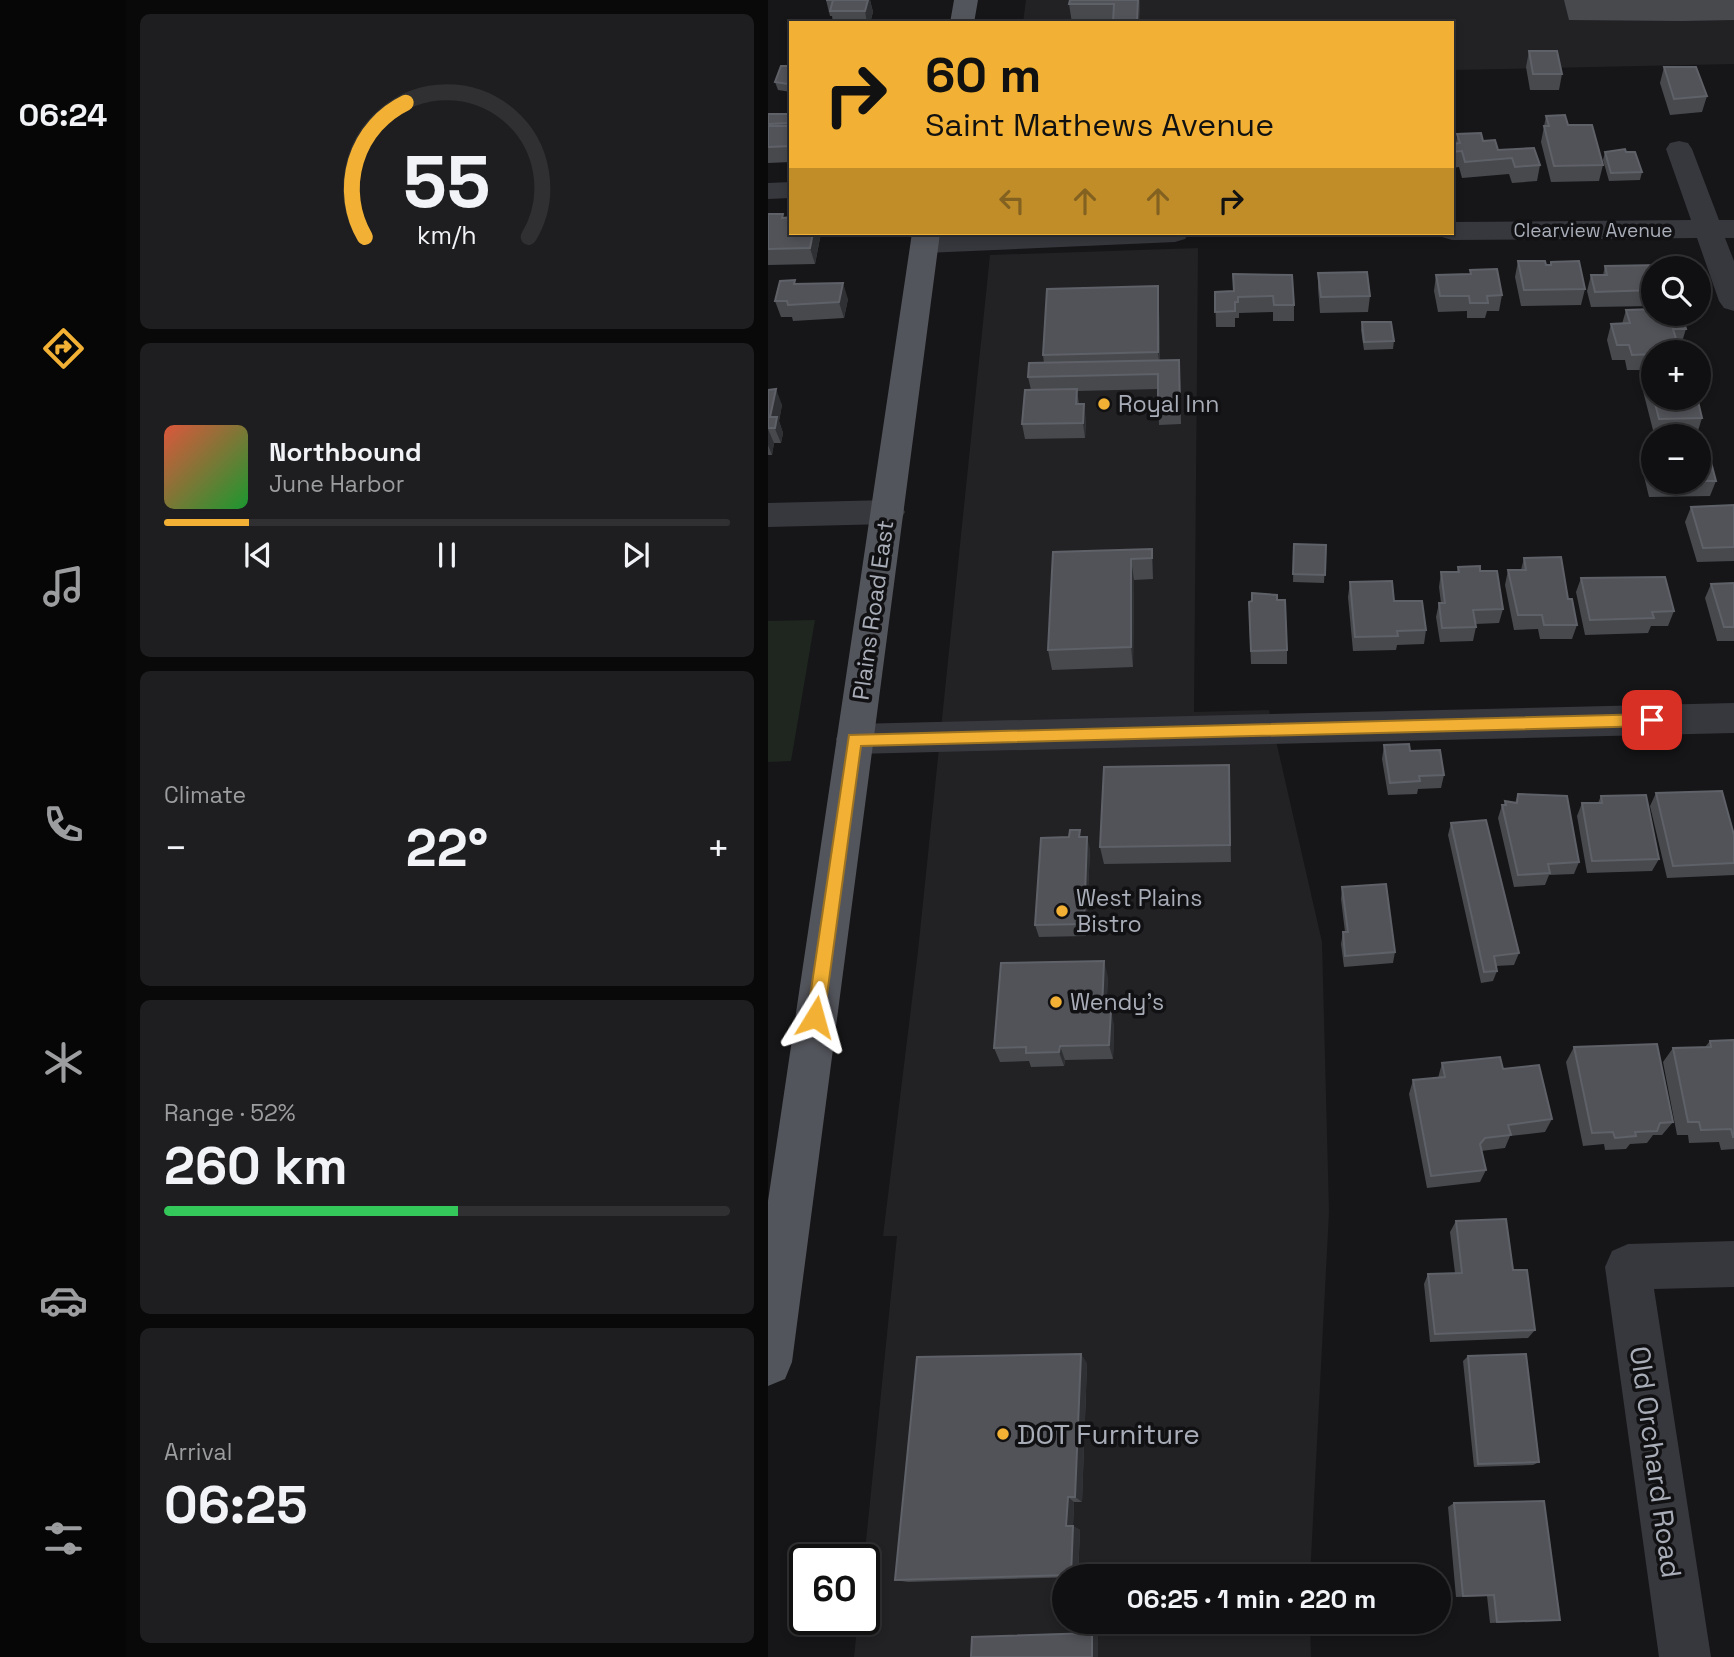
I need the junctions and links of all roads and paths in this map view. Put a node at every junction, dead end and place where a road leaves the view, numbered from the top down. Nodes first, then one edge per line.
1 (966, 0) edge
2 (962, 21) edge
3 (1679, 149) dead end
4 (789, 190) edge
5 (768, 191) edge
6 (1721, 229) edge
7 (1454, 231) edge
8 (1075, 235) edge
9 (925, 238) edge
10 (1734, 300) edge
11 (888, 512) junction
12 (768, 515) edge
13 (1734, 718) edge
14 (854, 739) junction
15 (1734, 1264) edge
16 (768, 1362) edge
17 (1685, 1657) edge

1 - 2 main road
3 - 6 street
4 - 5 street
6 - 7 street, Clearview Avenue
6 - 10 street
8 - 9 street
9 - 11 main road, Plains Road East
11 - 12 street
11 - 14 main road, Plains Road East
13 - 14 street
14 - 16 main road, Plains Road East
15 - 17 street, Old Orchard Road

